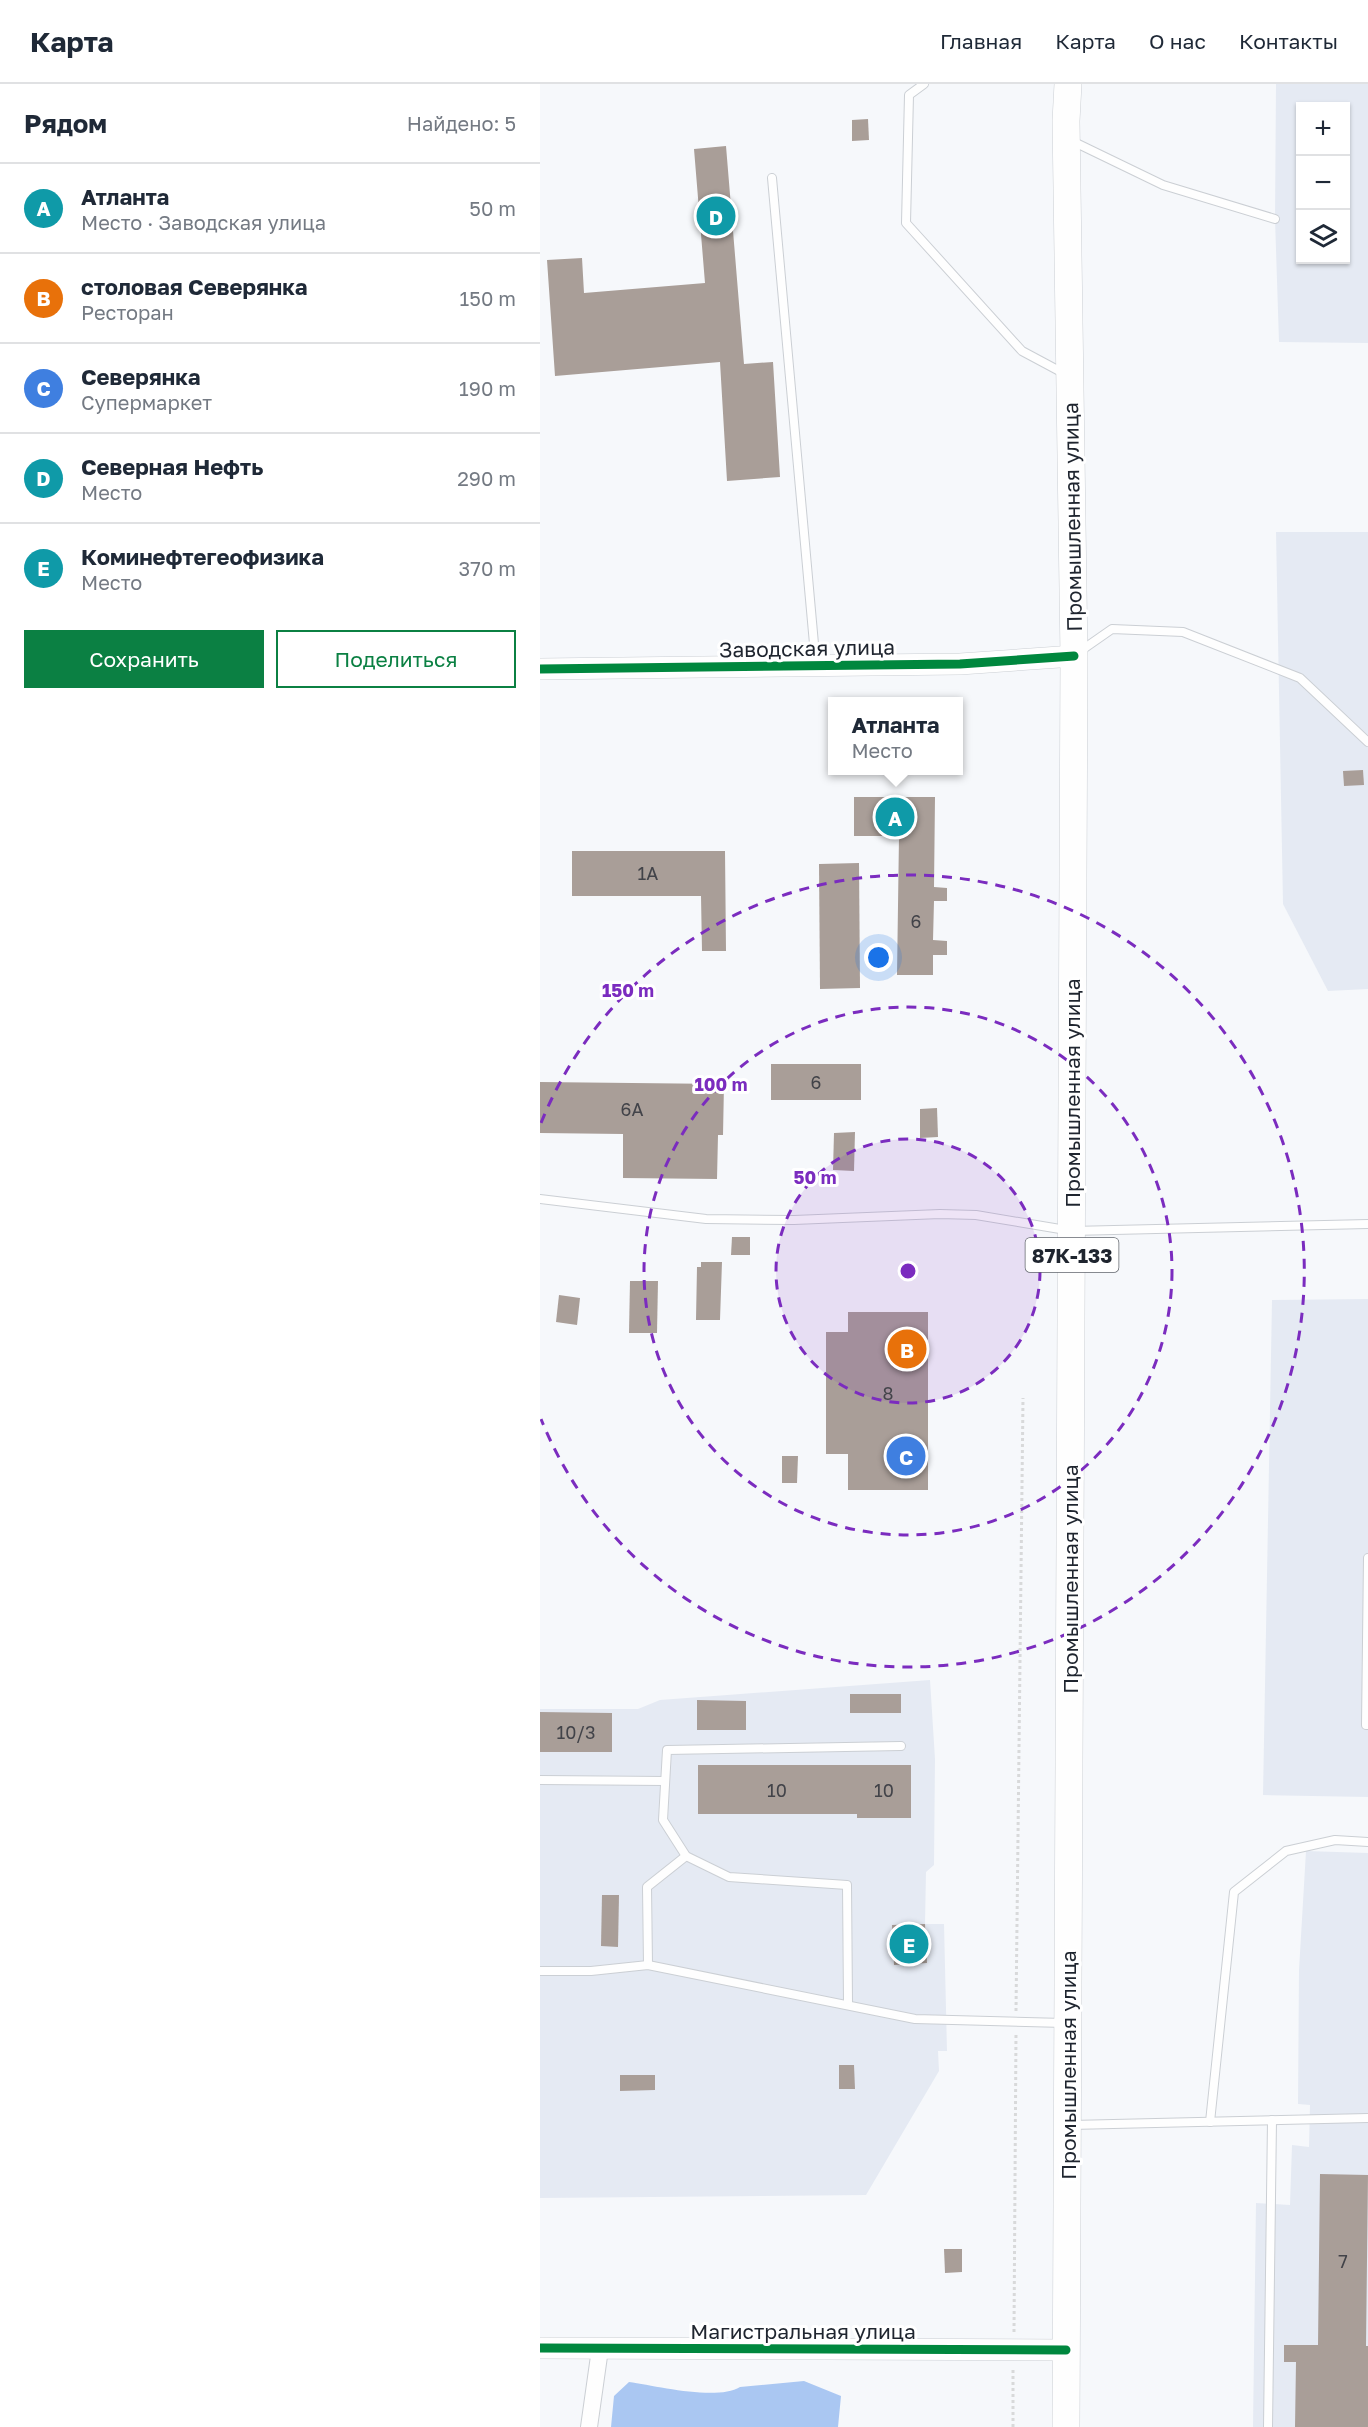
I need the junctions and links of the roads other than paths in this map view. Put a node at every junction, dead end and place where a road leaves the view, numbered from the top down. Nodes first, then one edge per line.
1 (924, 84) edge
2 (1068, 84) edge
3 (1066, 138) junction
4 (772, 178) dead end
5 (1275, 219) dead end
6 (1070, 377) junction
7 (1074, 656) junction
8 (816, 666) junction
9 (540, 669) edge
10 (1368, 742) edge
11 (540, 1199) edge
12 (1368, 1224) edge
13 (1072, 1231) junction
14 (1368, 1558) edge
15 (1368, 1725) edge
16 (901, 1746) dead end
17 (540, 1780) edge
18 (665, 1781) junction
19 (1368, 1842) edge
20 (686, 1856) junction
21 (648, 1965) junction
22 (540, 1971) edge
23 (848, 2003) junction
24 (1068, 2023) junction
25 (1368, 2118) edge
26 (1272, 2120) junction
27 (1210, 2122) junction
28 (1067, 2126) junction
29 (540, 2348) edge
30 (600, 2349) junction
31 (1066, 2350) junction
32 (589, 2427) edge
33 (1066, 2427) edge
34 (1268, 2427) edge

1 - 6 lane
2 - 3 main road, Промышленная улица / 87К-133
3 - 5 lane
3 - 6 main road, Промышленная улица / 87К-133
4 - 8 lane
6 - 7 main road, Промышленная улица / 87К-133
7 - 8 street, Заводская улица
7 - 10 lane
7 - 13 main road, Промышленная улица / 87К-133
8 - 9 street, Заводская улица
11 - 13 lane
12 - 13 lane
13 - 24 main road, Промышленная улица / 87К-133
14 - 15 lane
16 - 18 lane
17 - 18 lane
18 - 20 lane
19 - 27 lane
20 - 21 lane
20 - 23 lane
21 - 22 lane
21 - 23 lane
23 - 24 lane
24 - 28 main road, Промышленная улица / 87К-133
25 - 26 lane
26 - 27 lane
26 - 34 lane
27 - 28 lane
28 - 31 main road, Промышленная улица / 87К-133
29 - 30 street, Магистральная улица
30 - 31 street, Магистральная улица
30 - 32 street
31 - 33 main road, Промышленная улица / 87К-133

